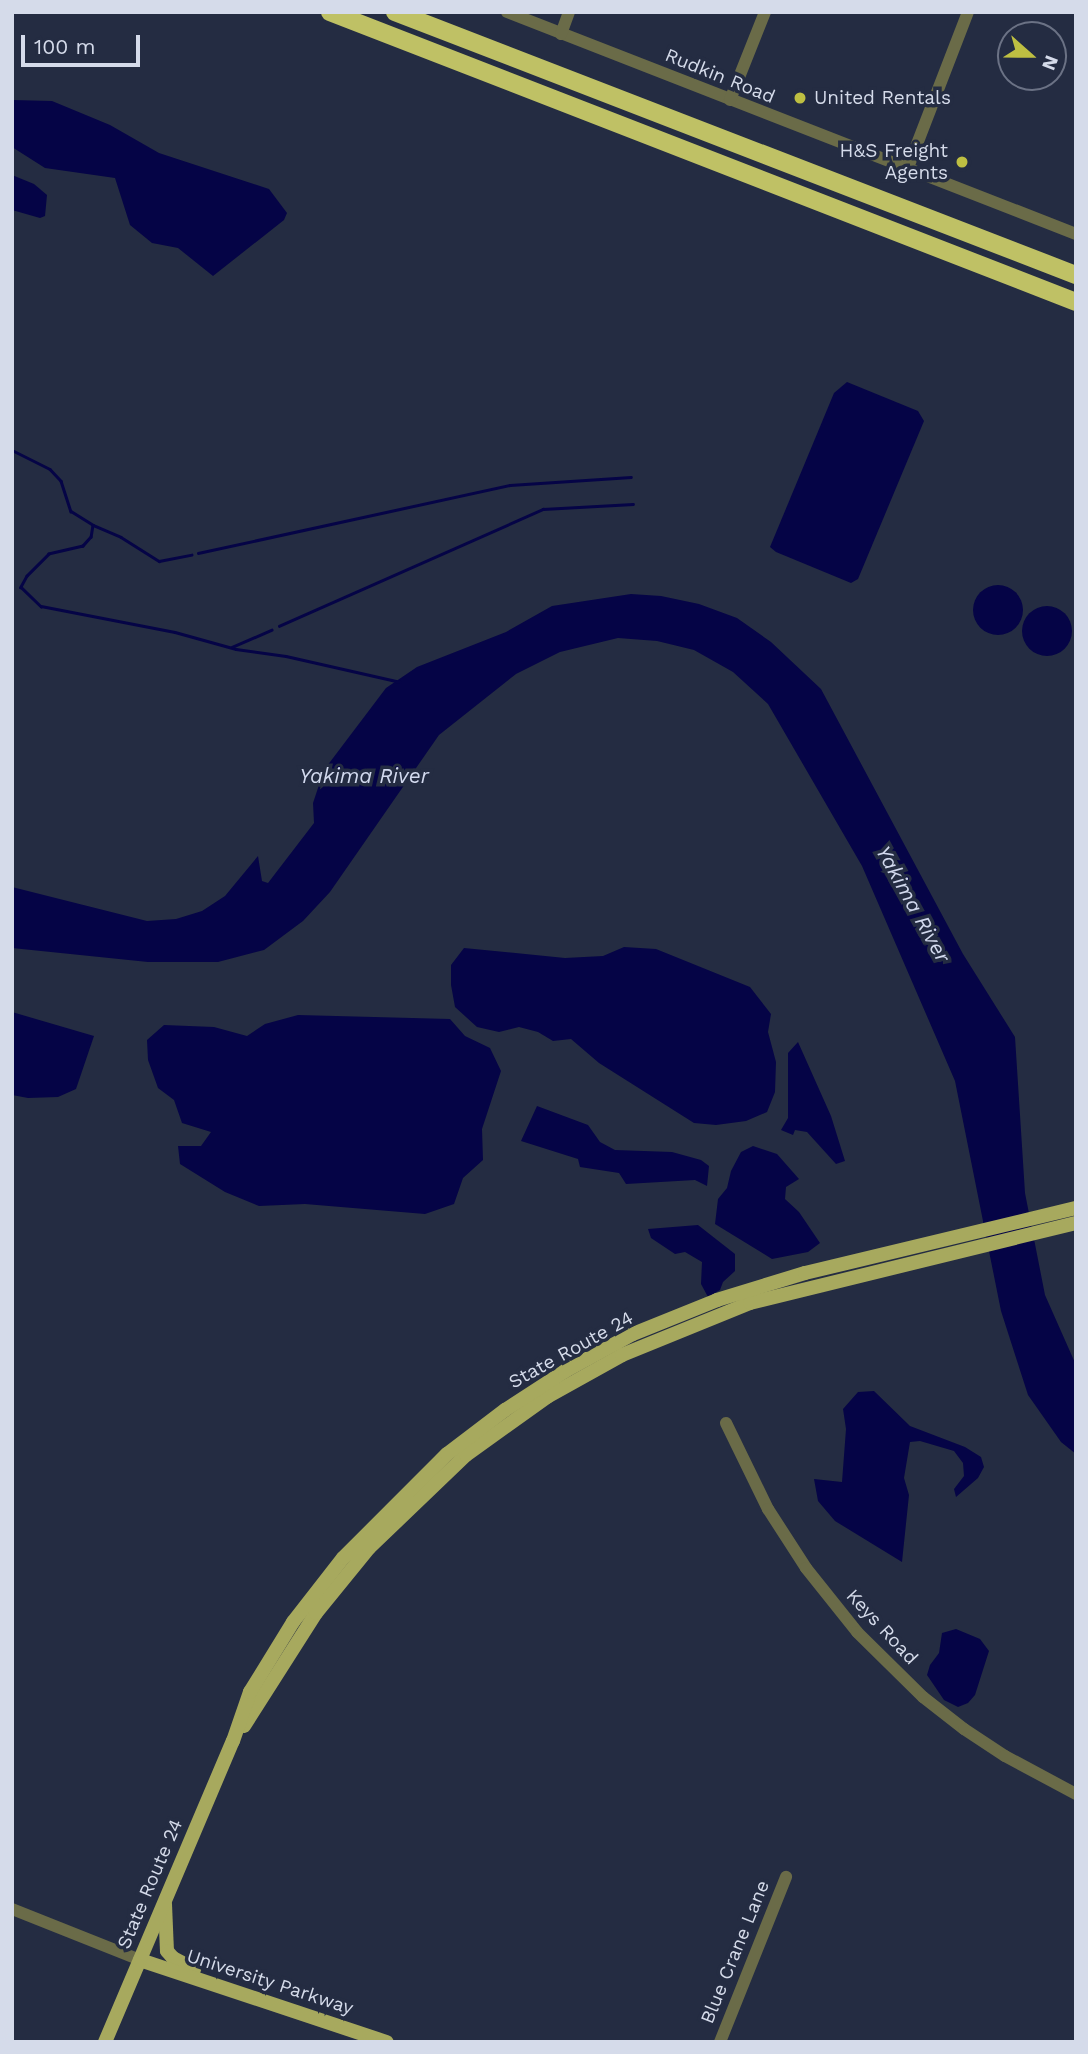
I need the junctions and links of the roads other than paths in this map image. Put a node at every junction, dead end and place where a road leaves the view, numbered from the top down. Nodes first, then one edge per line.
1 (330, 12) edge
2 (395, 12) edge
3 (507, 12) edge
4 (569, 12) edge
5 (765, 12) edge
6 (968, 12) edge
7 (561, 34) junction
8 (730, 100) junction
9 (907, 170) junction
10 (1076, 234) edge
11 (1076, 275) edge
12 (1076, 302) edge
13 (1076, 1208) edge
14 (1076, 1223) edge
15 (675, 1324) junction
16 (726, 1423) dead end
17 (1076, 1794) edge
18 (786, 1877) dead end
19 (165, 1899) junction
20 (12, 1909) edge
21 (140, 1959) junction
22 (209, 1981) junction
23 (105, 2042) edge
24 (387, 2042) edge
25 (720, 2042) edge

1 - 12 highway
2 - 11 highway
3 - 7 street, Rudkin Road
4 - 7 street
5 - 8 street
6 - 9 street
7 - 8 street, Rudkin Road
8 - 9 street, Rudkin Road
9 - 10 street, Rudkin Road
13 - 15 main road, State Route 24
14 - 15 main road, State Route 24
15 - 19 main road, State Route 24
16 - 17 street, Keys Road
18 - 25 street, Blue Crane Lane
19 - 21 main road, State Route 24
19 - 22 main road
20 - 21 street
21 - 22 main road, University Parkway
21 - 23 main road, State Route 24
22 - 24 main road, University Parkway

